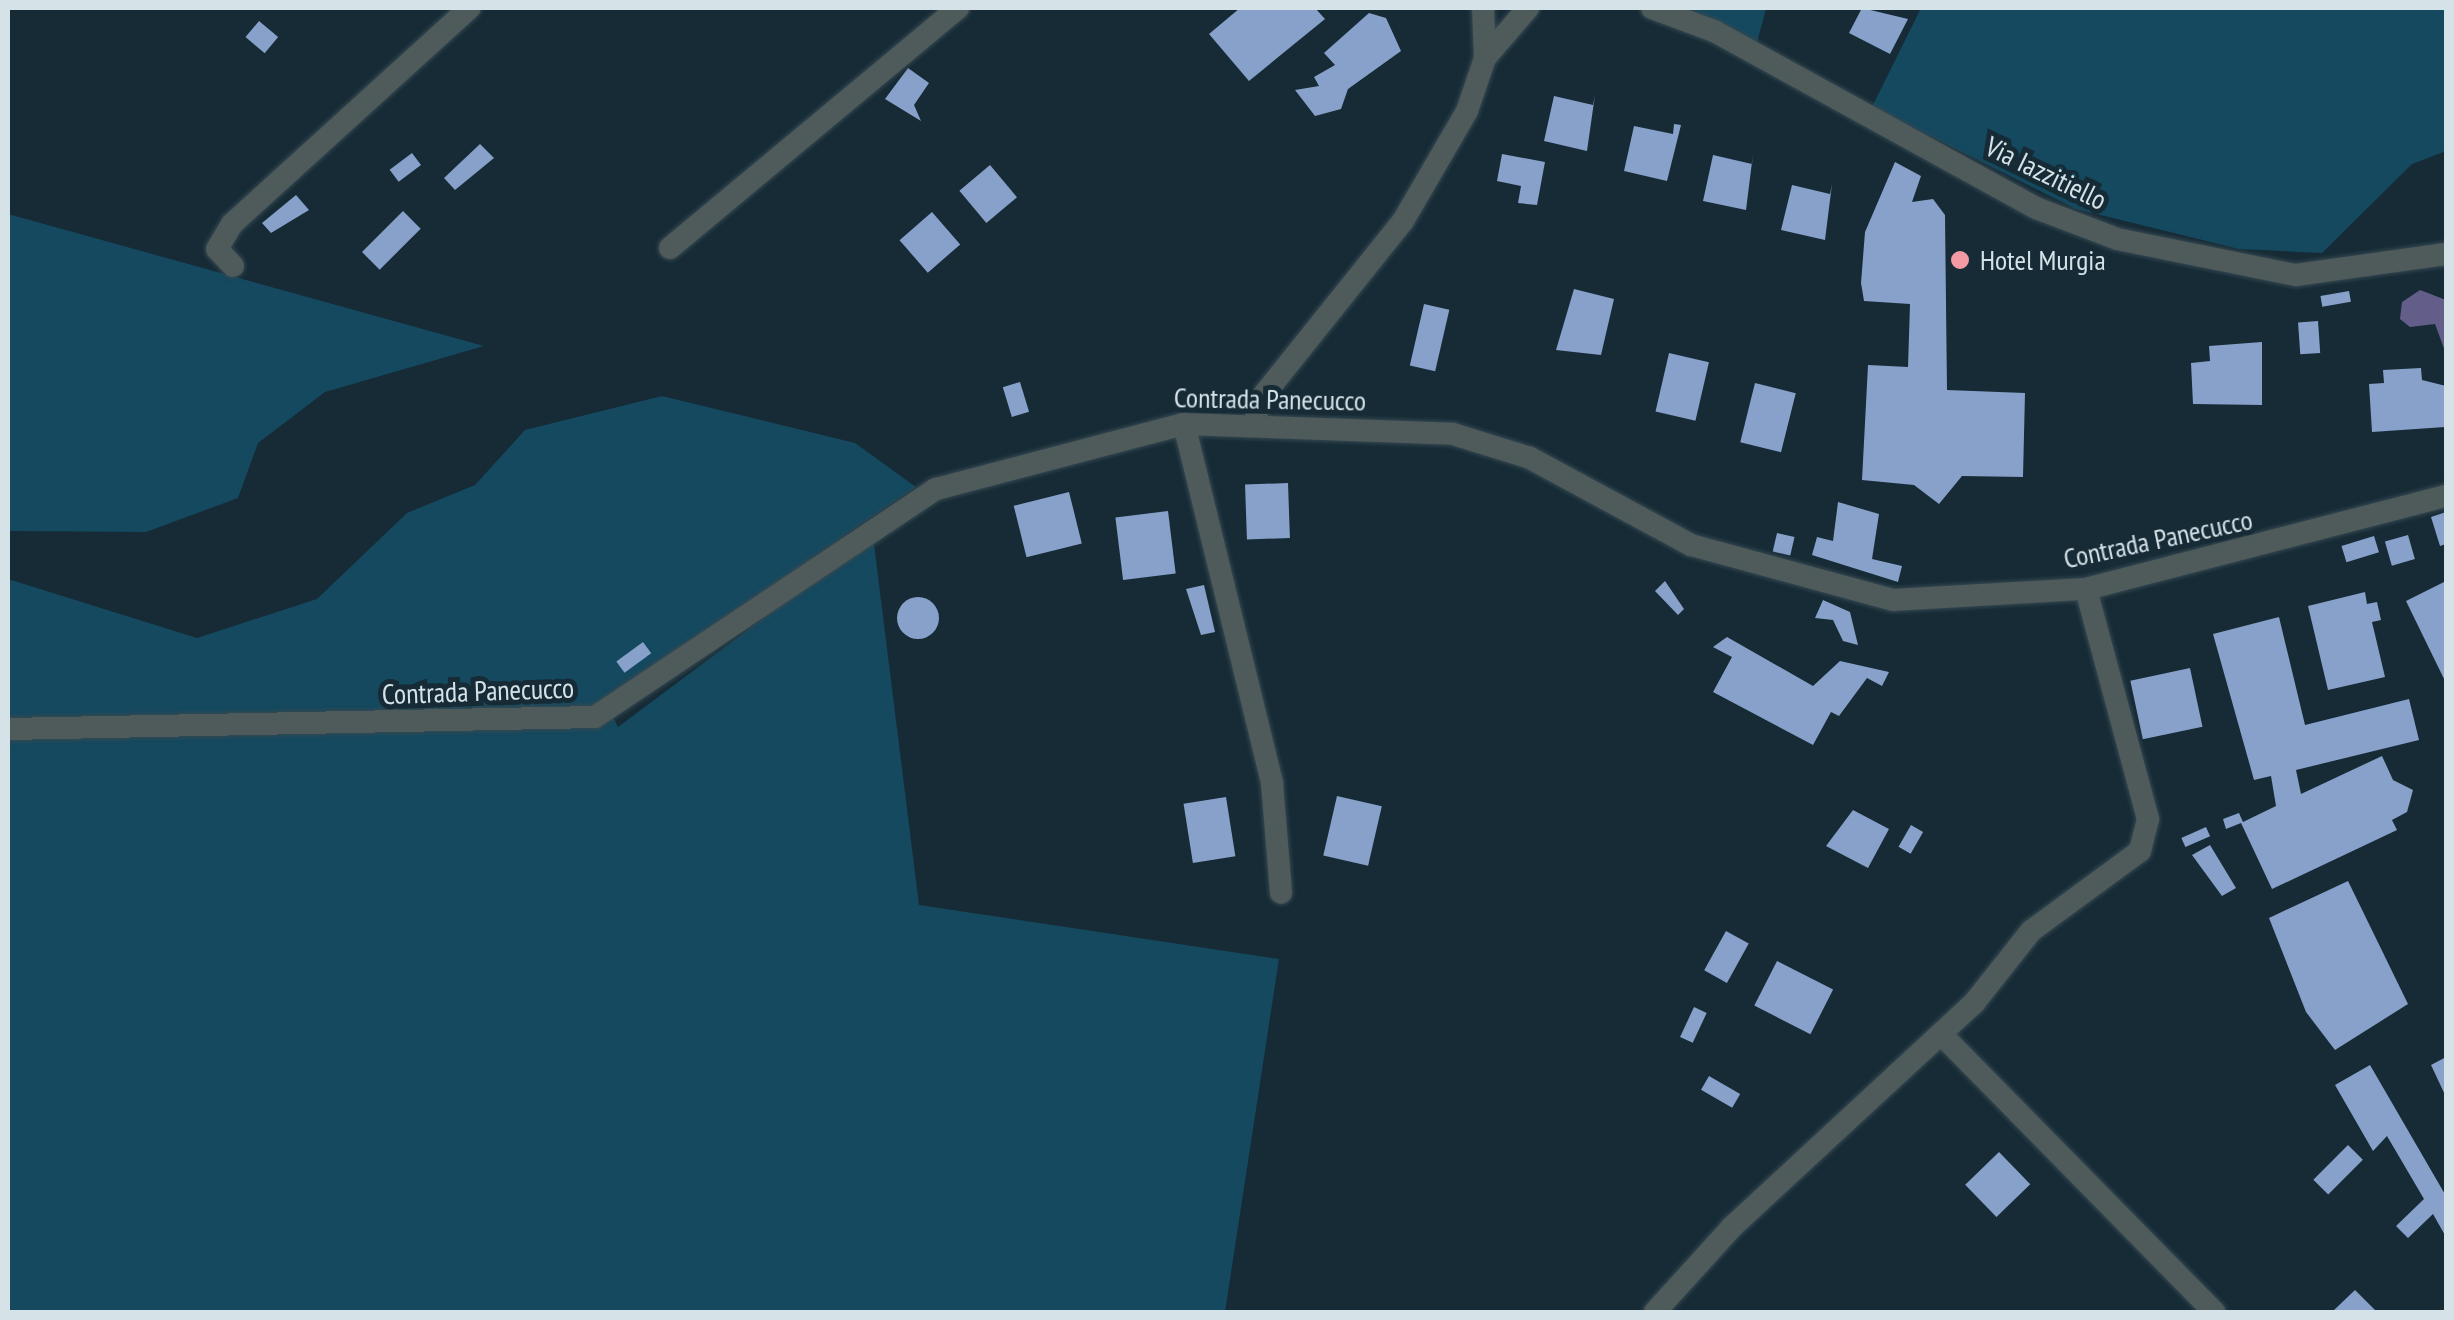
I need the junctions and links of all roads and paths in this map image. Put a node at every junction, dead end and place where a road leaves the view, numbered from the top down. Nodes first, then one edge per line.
1 (469, 8) edge
2 (958, 8) edge
3 (1483, 8) edge
4 (1528, 8) edge
5 (1652, 8) edge
6 (1485, 58) junction
7 (670, 248) dead end
8 (2446, 254) edge
9 (233, 266) dead end
10 (1256, 423) junction
11 (1184, 424) junction
12 (2446, 496) edge
13 (2086, 588) junction
14 (8, 729) edge
15 (1280, 893) dead end
16 (1941, 1034) junction
17 (1655, 1312) edge
18 (2214, 1312) edge

1 - 9 street
2 - 7 street
3 - 6 street
4 - 6 street
5 - 8 street, Via Iazzitiello
6 - 10 street
10 - 11 street, Contrada Panecucco
10 - 13 street, Contrada Panecucco
11 - 14 street, Contrada Panecucco
11 - 15 street
12 - 13 street, Contrada Panecucco
13 - 16 street
16 - 17 street
16 - 18 street

